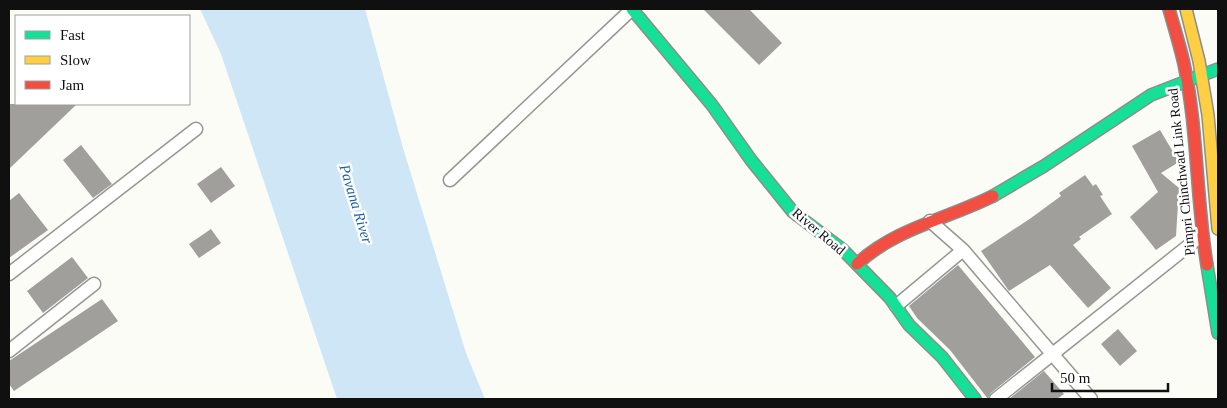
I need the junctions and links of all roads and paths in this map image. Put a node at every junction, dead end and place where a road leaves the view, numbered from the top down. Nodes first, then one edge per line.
1 (632, 9) edge
2 (1169, 9) edge
3 (1186, 9) edge
4 (1218, 69) edge
5 (1202, 78) junction
6 (1186, 81) junction
7 (196, 129) dead end
8 (450, 180) dead end
9 (930, 221) junction
10 (1218, 229) edge
11 (1202, 235) junction
12 (963, 250) junction
13 (1218, 250) edge
14 (1205, 251) junction
15 (857, 264) junction
16 (9, 274) edge
17 (94, 284) dead end
18 (896, 306) junction
19 (1218, 333) edge
20 (9, 351) edge
21 (1054, 354) junction
22 (976, 399) edge
23 (996, 399) edge
24 (1090, 399) edge

1 - 8 street, River Road
1 - 15 street, River Road
2 - 6 street, Pimpri Chinchwad Link Road
3 - 5 street
4 - 5 street
5 - 6 street
5 - 10 street
6 - 9 street
6 - 11 street, Pimpri Chinchwad Link Road
7 - 16 street
9 - 12 street
9 - 15 street
11 - 14 street, Pimpri Chinchwad Link Road
11 - 21 street
12 - 18 street
12 - 21 street
13 - 14 street
14 - 19 street, Pimpri Chinchwad Link Road
15 - 18 street, River Road
17 - 20 street
18 - 22 street, River Road
21 - 23 street
21 - 24 street

